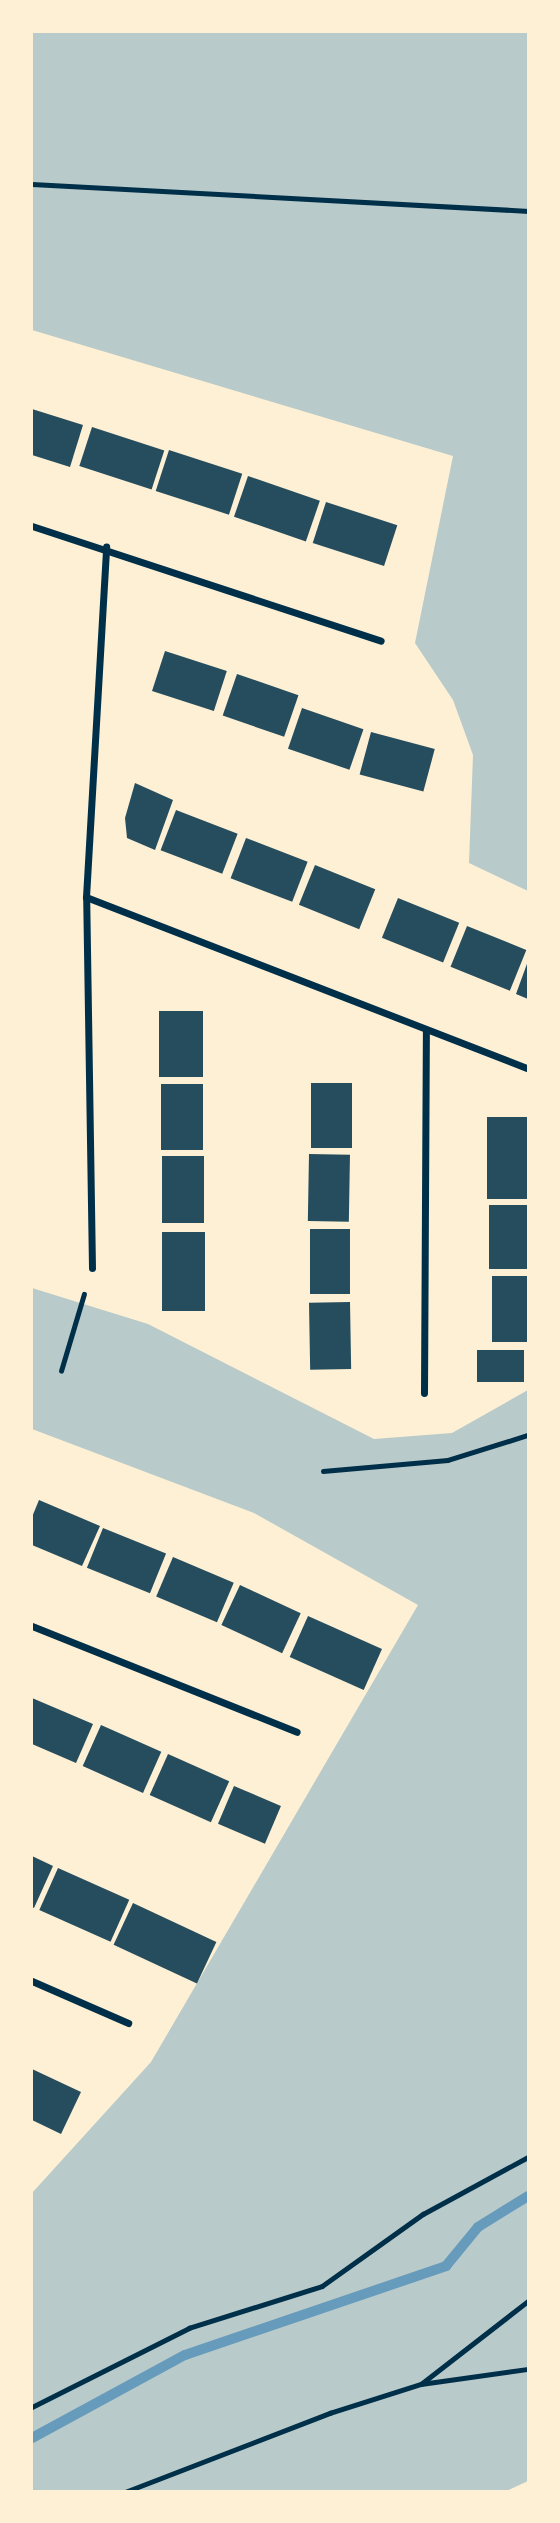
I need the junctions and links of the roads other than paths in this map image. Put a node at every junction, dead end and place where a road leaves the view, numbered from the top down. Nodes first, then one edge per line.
1 (32, 526) edge
2 (106, 547) junction
3 (381, 641) dead end
4 (86, 897) junction
5 (426, 1030) junction
6 (528, 1068) edge
7 (92, 1268) dead end
8 (424, 1393) dead end
9 (32, 1626) edge
10 (297, 1732) dead end
11 (32, 1981) edge
12 (128, 2023) dead end

1 - 2 street
2 - 3 street
2 - 4 street
4 - 5 street
4 - 7 street
5 - 6 street
5 - 8 street
9 - 10 street
11 - 12 street

